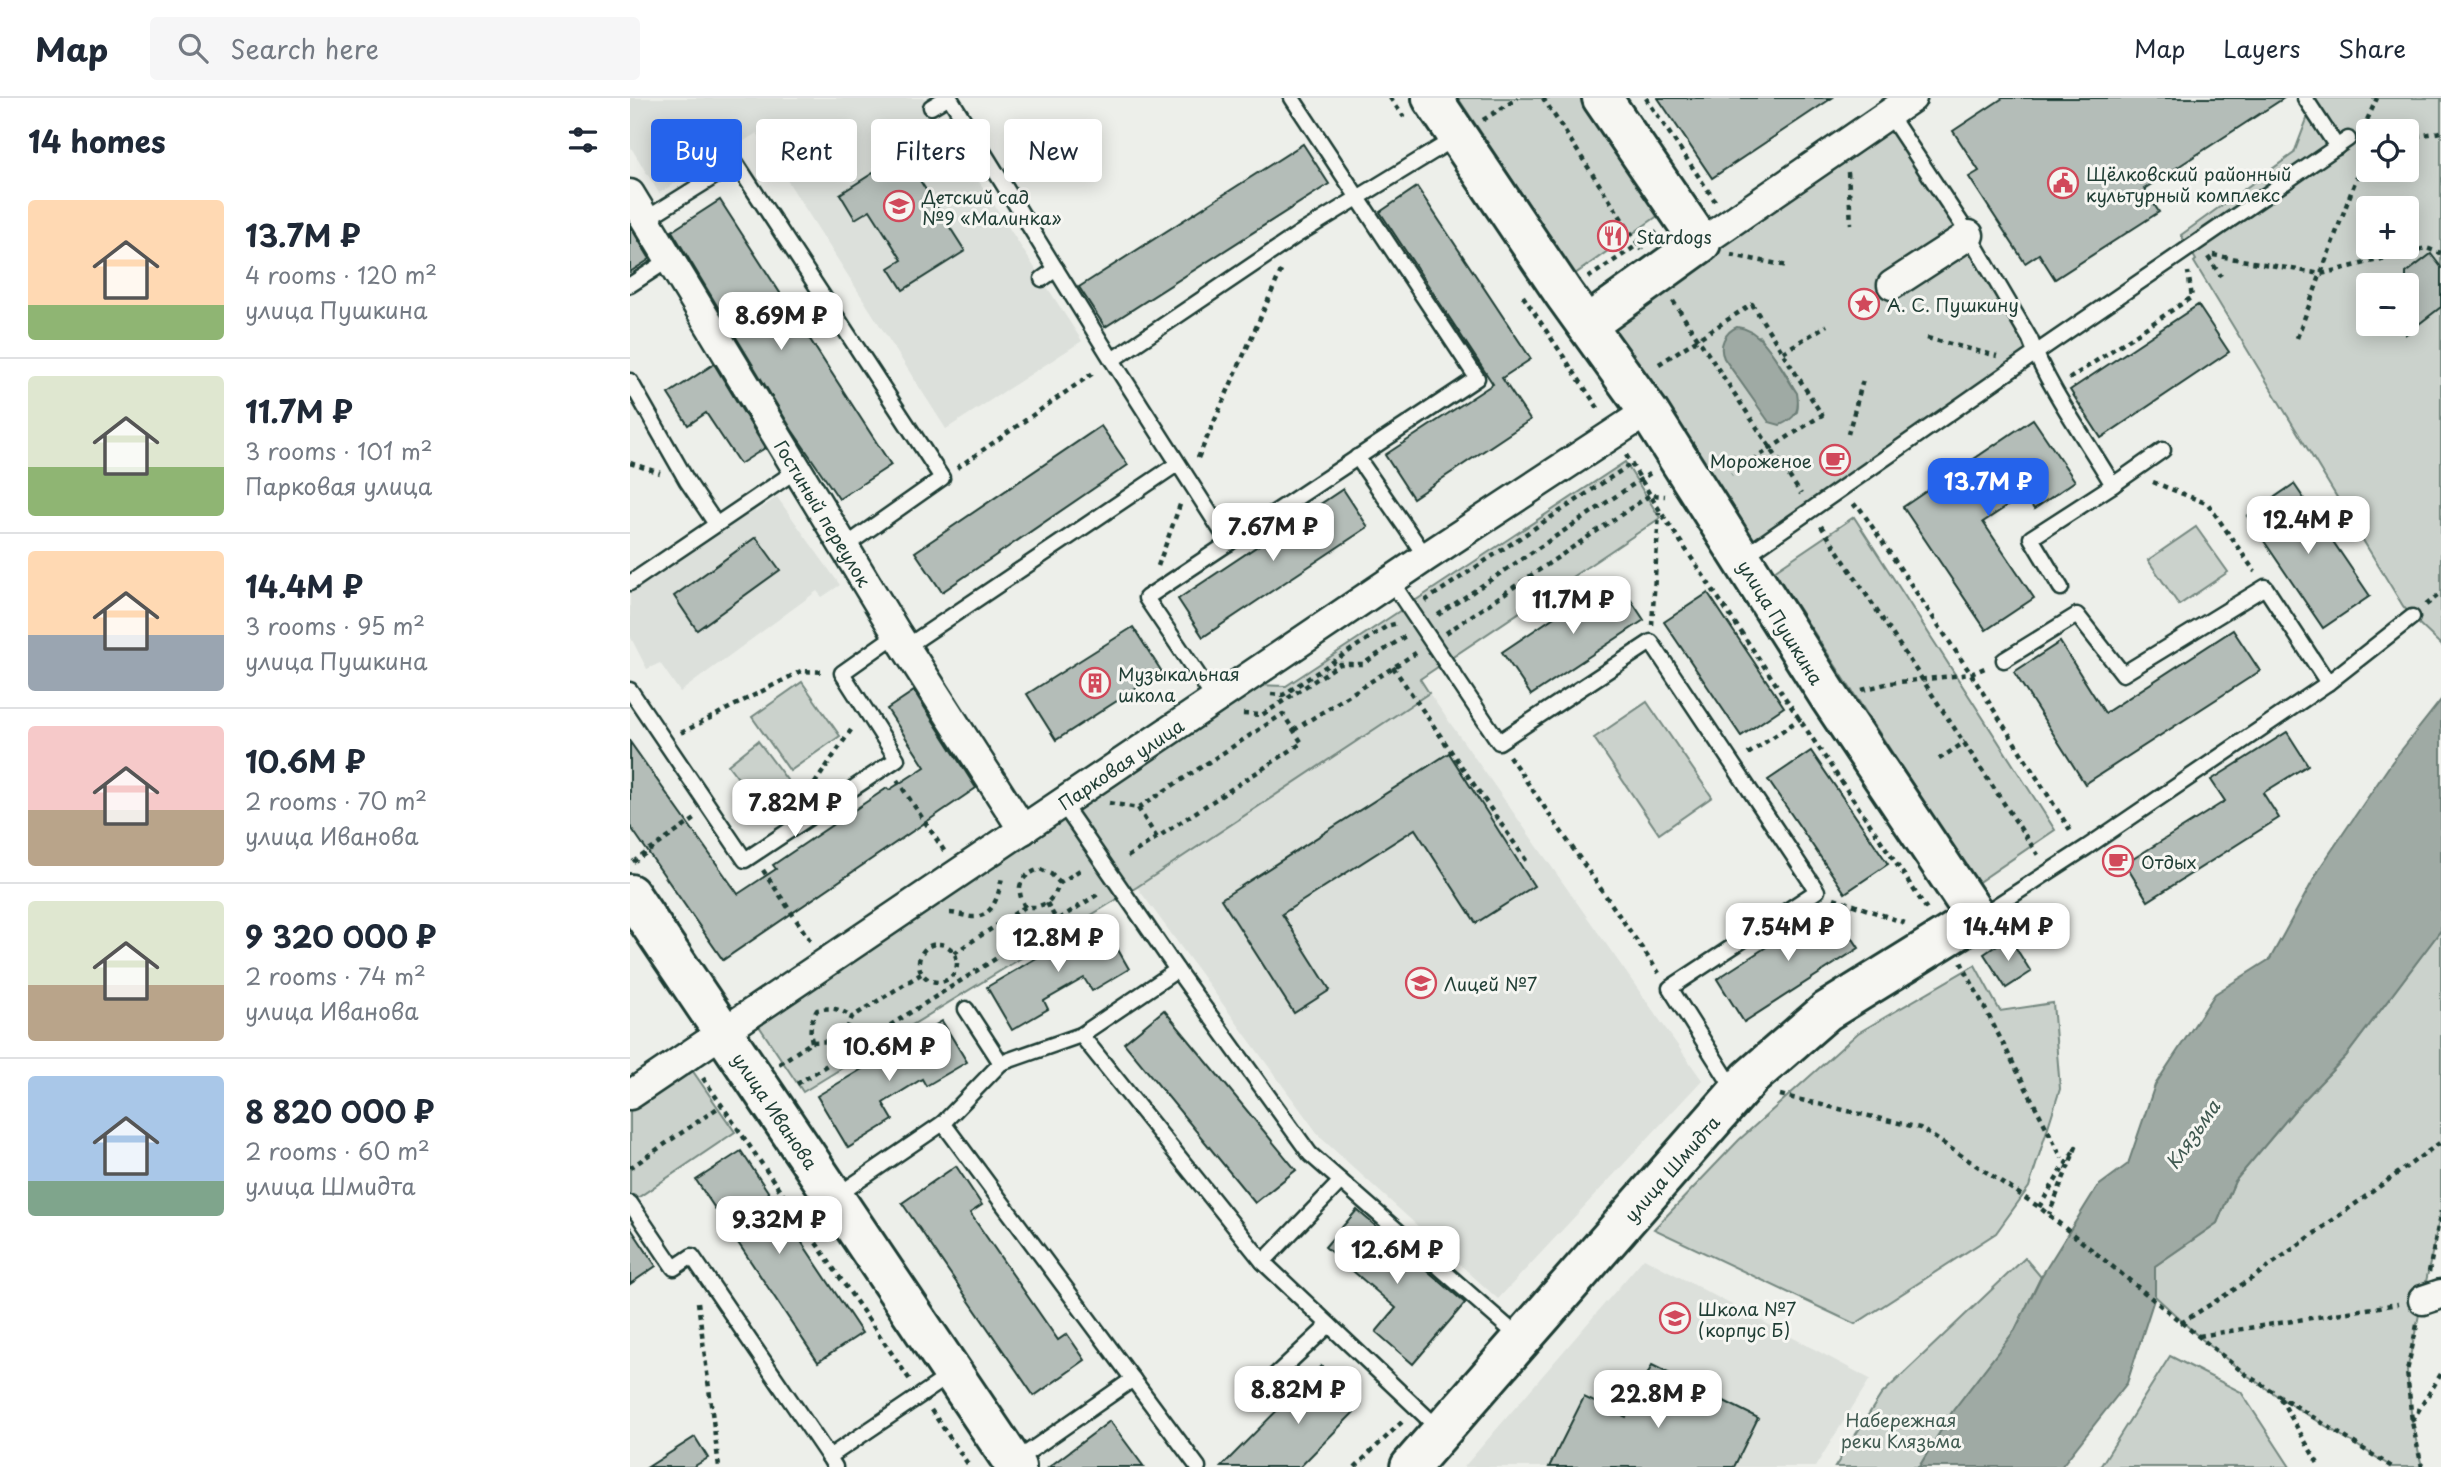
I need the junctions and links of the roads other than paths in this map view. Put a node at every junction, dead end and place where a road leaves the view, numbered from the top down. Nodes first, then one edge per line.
1 (948, 98) edge
2 (1292, 98) edge
3 (1432, 98) edge
4 (1602, 98) edge
5 (2305, 98) edge
6 (1900, 106) edge
7 (931, 107) dead end
8 (1458, 136) junction
9 (630, 194) edge
10 (1360, 198) junction
11 (646, 219) junction
12 (1711, 234) junction
13 (1969, 235) junction
14 (670, 259) junction
15 (1056, 269) junction
16 (1042, 279) dead end
17 (630, 285) edge
18 (1892, 285) dead end
19 (1587, 325) junction
20 (2035, 354) junction
21 (1112, 360) junction
22 (630, 381) edge
23 (1648, 411) junction
24 (2162, 450) dead end
25 (1357, 457) junction
26 (1177, 464) junction
27 (797, 470) junction
28 (2113, 485) junction
29 (716, 524) junction
30 (1228, 543) junction
31 (844, 547) junction
32 (1426, 558) junction
33 (1741, 558) junction
34 (1391, 581) junction
35 (630, 583) edge
36 (2061, 588) dead end
37 (2412, 617) dead end
38 (901, 641) junction
39 (2004, 660) dead end
40 (2328, 683) junction
41 (630, 690) edge
42 (1215, 700) junction
43 (1069, 814) junction
44 (1023, 830) junction
45 (631, 878) edge
46 (1945, 927) junction
47 (1177, 970) junction
48 (966, 1009) dead end
49 (725, 1033) junction
50 (1081, 1035) junction
51 (1000, 1063) junction
52 (1736, 1093) junction
53 (630, 1095) edge
54 (943, 1123) junction
55 (1342, 1181) junction
56 (835, 1197) junction
57 (630, 1203) edge
58 (1263, 1262) junction
59 (1329, 1325) junction
60 (1521, 1339) junction
61 (953, 1373) junction
62 (1133, 1379) junction
63 (1254, 1395) dead end
64 (1441, 1431) junction
65 (832, 1462) edge
66 (1015, 1465) edge
67 (1198, 1467) edge
68 (1410, 1467) edge

1 - 7 lane
1 - 15 lane
2 - 10 lane
3 - 8 street
4 - 12 street
5 - 20 lane
6 - 12 street
6 - 13 lane
8 - 10 lane
8 - 19 street, улица Пушкина
9 - 11 street, Гостиный переулок
10 - 21 lane
10 - 25 lane
11 - 14 street, Гостиный переулок
11 - 31 lane
12 - 19 street
13 - 18 street
13 - 20 lane
14 - 17 lane
14 - 27 street, Гостиный переулок
15 - 16 lane
15 - 21 lane
19 - 23 street, улица Пушкина
20 - 28 lane
20 - 33 lane
21 - 26 lane
22 - 29 lane
23 - 32 street, Парковая улица
23 - 33 street, улица Пушкина
24 - 28 lane
25 - 30 lane
25 - 32 lane
26 - 30 lane
26 - 38 lane
27 - 29 lane
27 - 31 street, Гостиный переулок
28 - 36 lane
29 - 35 lane
30 - 42 lane
31 - 38 street, Гостиный переулок
32 - 34 street, Парковая улица
33 - 46 street, улица Пушкина
34 - 42 street, Парковая улица
34 - 52 lane
37 - 40 lane
38 - 41 lane
38 - 44 street, Гостиный переулок
39 - 40 lane
40 - 46 lane
42 - 43 street, Парковая улица
43 - 44 street, Парковая улица
43 - 47 lane
44 - 49 street, Парковая улица
45 - 49 street, улица Иванова
46 - 52 street, улица Шмидта
47 - 50 lane
47 - 55 lane
48 - 51 lane
49 - 53 street, Парковая улица
49 - 56 street, улица Иванова
50 - 51 lane
50 - 58 lane
51 - 54 lane
52 - 60 street, улица Шмидта
54 - 56 lane
54 - 62 lane
55 - 58 lane
55 - 60 lane
56 - 61 street, улица Иванова
57 - 65 lane
58 - 59 lane
59 - 63 lane
59 - 64 lane
60 - 64 street, улица Шмидта
61 - 65 lane
61 - 66 street, улица Иванова
62 - 66 lane
62 - 67 lane
64 - 68 street, улица Шмидта

